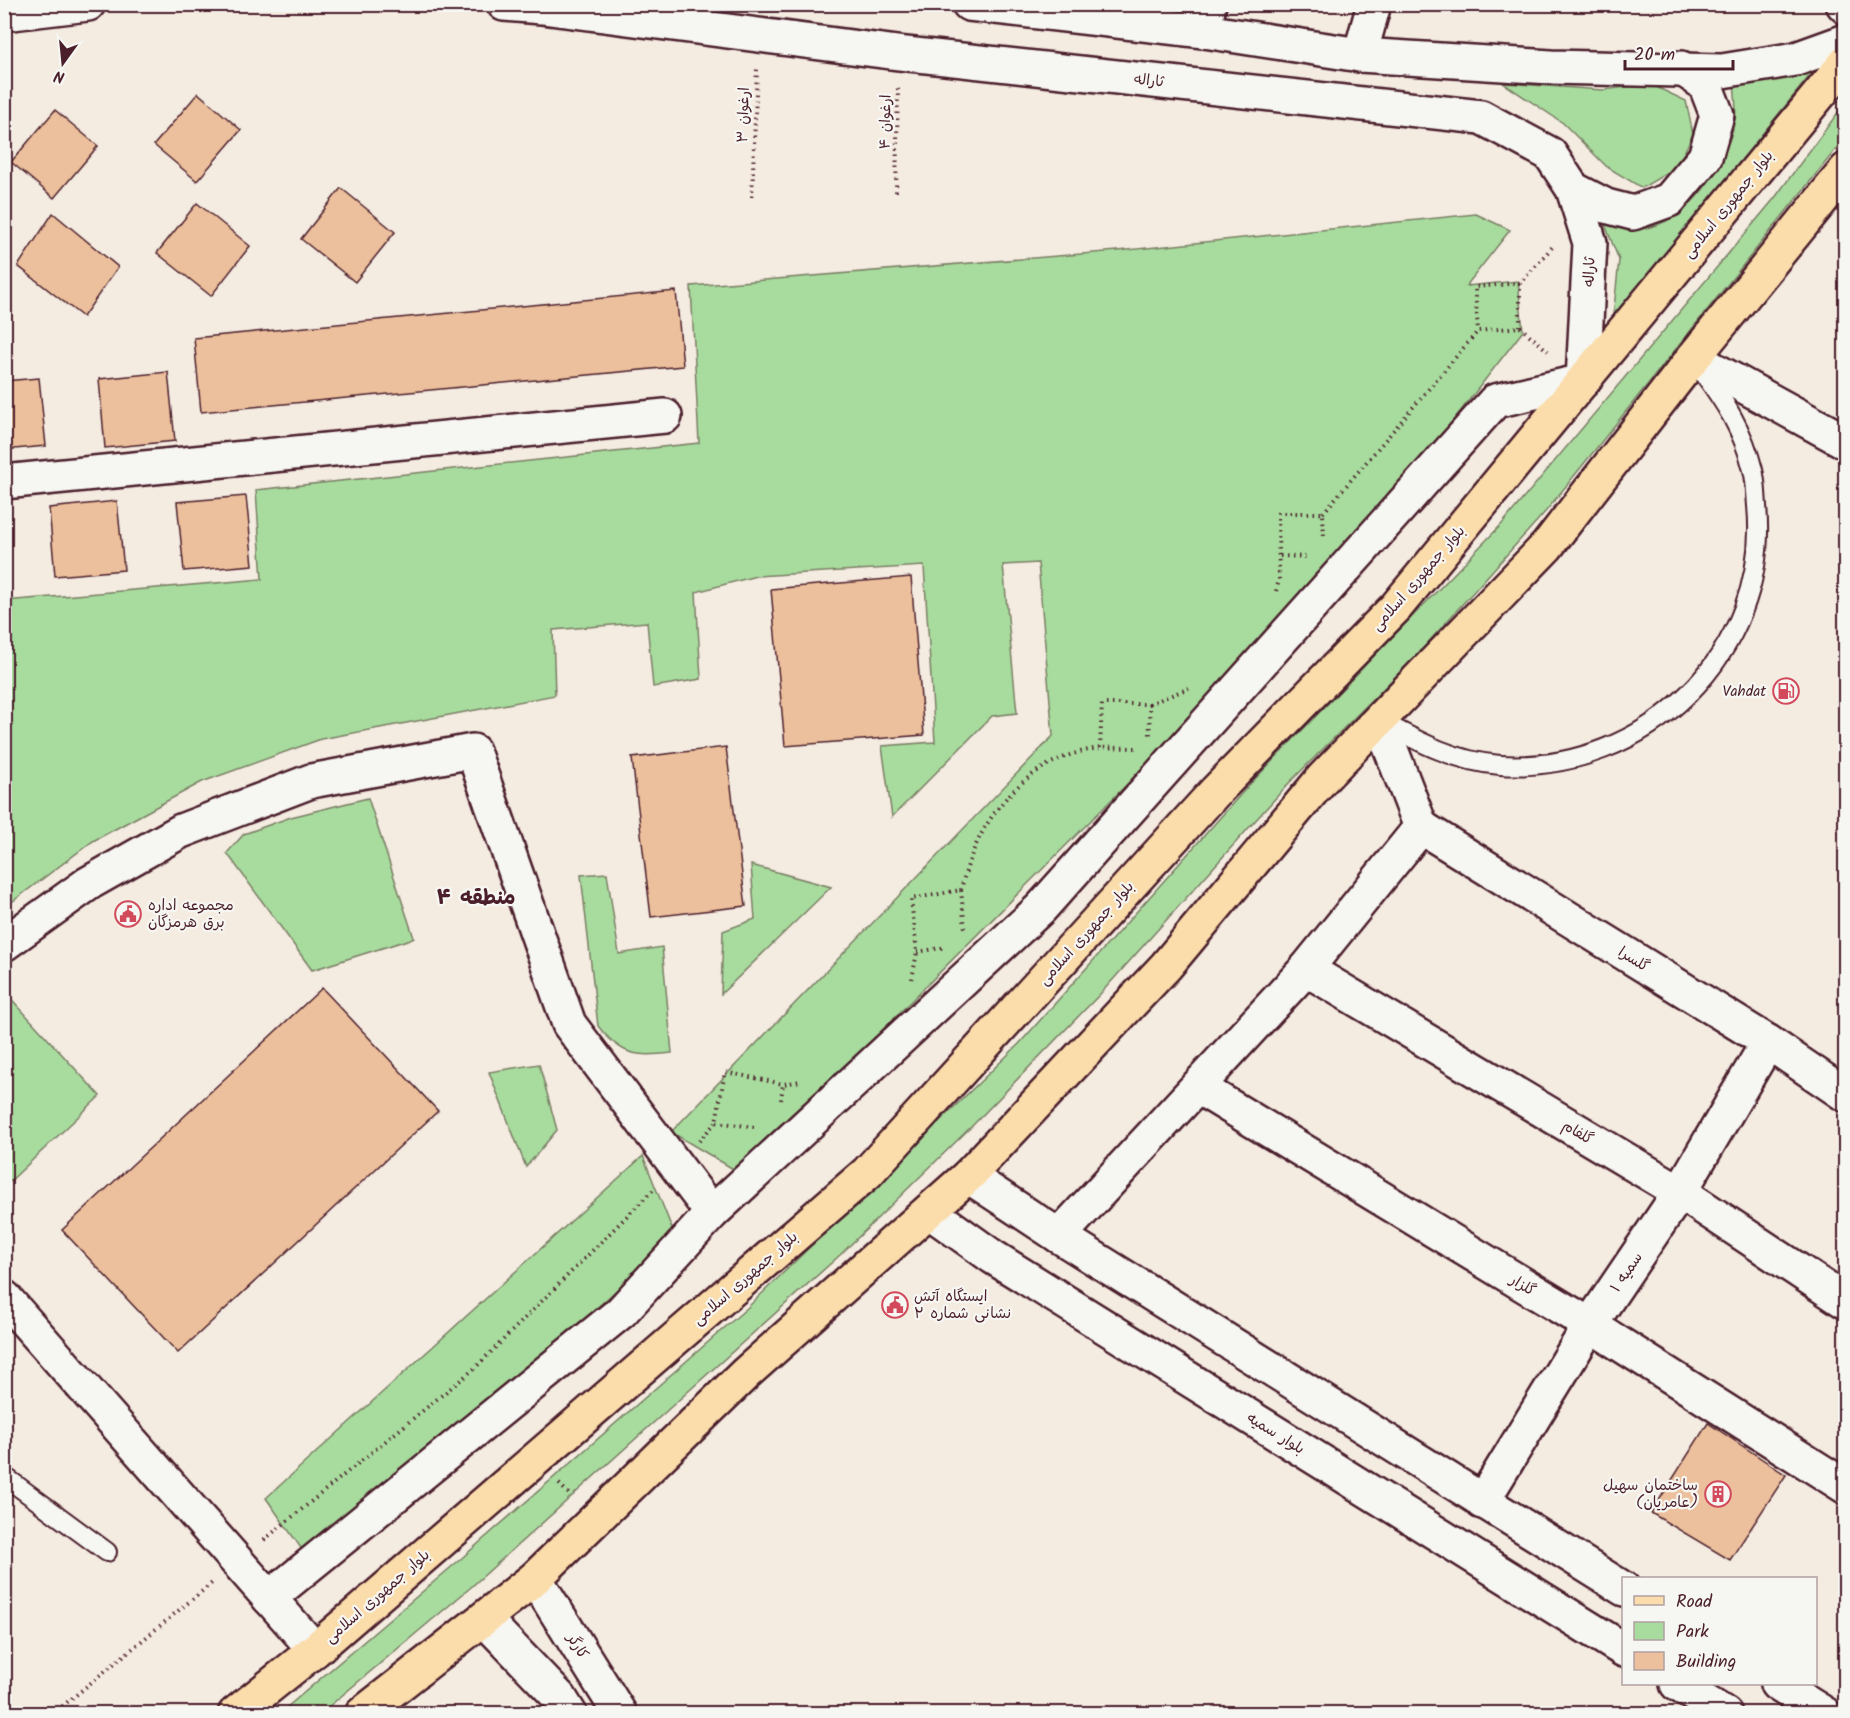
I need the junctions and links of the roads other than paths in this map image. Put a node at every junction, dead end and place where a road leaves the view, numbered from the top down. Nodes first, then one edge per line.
1 (87, 4) edge
2 (504, 4) edge
3 (969, 4) edge
4 (1374, 4) edge
5 (4, 14) edge
6 (1207, 18) edge
7 (1845, 41) edge
8 (1360, 55) junction
9 (1845, 62) edge
10 (1681, 68) junction
11 (1845, 170) edge
12 (1577, 201) junction
13 (1693, 358) junction
14 (1583, 381) junction
15 (665, 416) dead end
16 (1845, 442) edge
17 (4, 482) edge
18 (1380, 721) junction
19 (1421, 827) junction
20 (4, 944) edge
21 (1306, 969) junction
22 (1768, 1042) junction
23 (1198, 1087) junction
24 (1845, 1095) edge
25 (968, 1176) junction
26 (1680, 1192) junction
27 (930, 1212) junction
28 (1020, 1212) junction
29 (712, 1213) junction
30 (1059, 1236) junction
31 (993, 1257) junction
32 (4, 1297) edge
33 (1845, 1302) edge
34 (1590, 1326) junction
35 (4, 1476) edge
36 (1845, 1487) edge
37 (1482, 1502) junction
38 (107, 1552) dead end
39 (535, 1578) junction
40 (1622, 1588) edge
41 (269, 1598) junction
42 (485, 1620) junction
43 (1622, 1649) edge
44 (315, 1650) junction
45 (592, 1668) junction
46 (1680, 1685) edge
47 (1780, 1685) edge
48 (565, 1706) edge
49 (235, 1713) edge
50 (362, 1713) edge
51 (620, 1713) edge
52 (1725, 1713) edge
53 (1826, 1713) edge

1 - 5 street
2 - 12 street, ثاراله
3 - 6 street
4 - 8 street
6 - 8 street
7 - 10 street
8 - 10 street
9 - 14 main road, بلوار جمهوری اسلامی
10 - 12 street
11 - 13 main road
12 - 14 street, ثاراله
13 - 16 street
13 - 18 main road
13 - 18 lane
14 - 29 street
14 - 44 main road, بلوار جمهوری اسلامی
15 - 17 street
18 - 19 street
18 - 25 main road
19 - 21 street
19 - 22 street, گلسرا
20 - 29 street
21 - 23 street
21 - 26 street, گلفام
22 - 24 street, گلسرا
22 - 26 street, سمیه ۱
23 - 30 street
23 - 34 street, گلزار
25 - 27 main road
25 - 28 street
26 - 33 street, گلفام
26 - 34 street, سمیه ۱
27 - 31 street, بلوار سمیه
27 - 39 main road
28 - 30 street
28 - 31 street
29 - 41 street
30 - 37 street
31 - 43 street, بلوار سمیه
32 - 41 street
34 - 36 street, گلزار
34 - 37 street, سمیه ۱
35 - 38 lane
37 - 40 street
39 - 42 main road
39 - 45 street, کارگر
41 - 44 street
42 - 48 street
42 - 50 main road
44 - 49 main road, بلوار جمهوری اسلامی
45 - 48 street
45 - 51 street, کارگر
46 - 52 street
47 - 53 street

